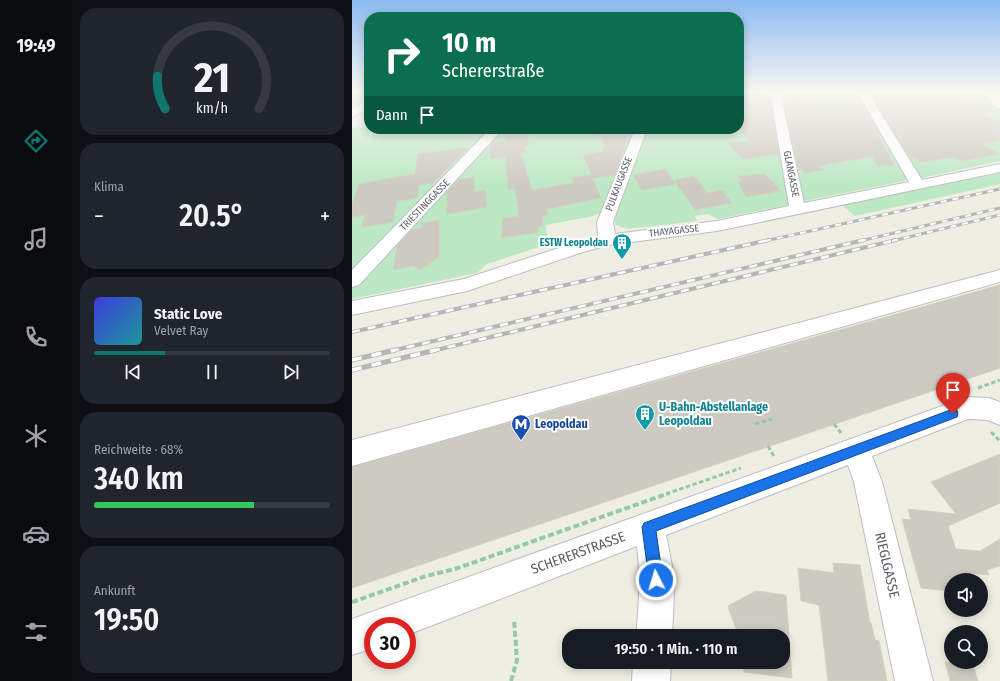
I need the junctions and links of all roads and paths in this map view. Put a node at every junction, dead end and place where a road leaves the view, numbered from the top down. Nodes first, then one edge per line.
1 (782, 123) edge
2 (881, 123) edge
3 (492, 134) edge
4 (639, 134) edge
5 (1000, 168) edge
6 (918, 185) junction
7 (798, 210) junction
8 (607, 240) junction
9 (1000, 276) edge
10 (352, 281) edge
11 (352, 308) edge
12 (772, 419) dead end
13 (994, 422) edge
14 (755, 424) dead end
15 (1000, 441) edge
16 (855, 450) junction
17 (352, 453) edge
18 (649, 527) junction
19 (407, 617) edge
20 (514, 620) dead end
21 (654, 629) edge
22 (364, 633) edge
23 (352, 637) edge
24 (652, 669) edge
25 (511, 681) edge
26 (651, 681) edge
27 (914, 681) edge

1 - 7 street, GLANGASSE
2 - 6 street
3 - 10 street, TRIESTINGGASSE
4 - 8 street, PULKAUGASSE
5 - 6 street, THAYAGASSE
6 - 7 street, THAYAGASSE
7 - 8 street, THAYAGASSE
8 - 11 street, THAYAGASSE
9 - 17 street
12 - 14 path
13 - 15 path
13 - 16 street, SCHERERSTRASSE
16 - 18 street, SCHERERSTRASSE
16 - 27 street, RIEGLGASSE
18 - 19 street, SCHERERSTRASSE
18 - 21 street
20 - 25 path
22 - 23 street
24 - 26 street

